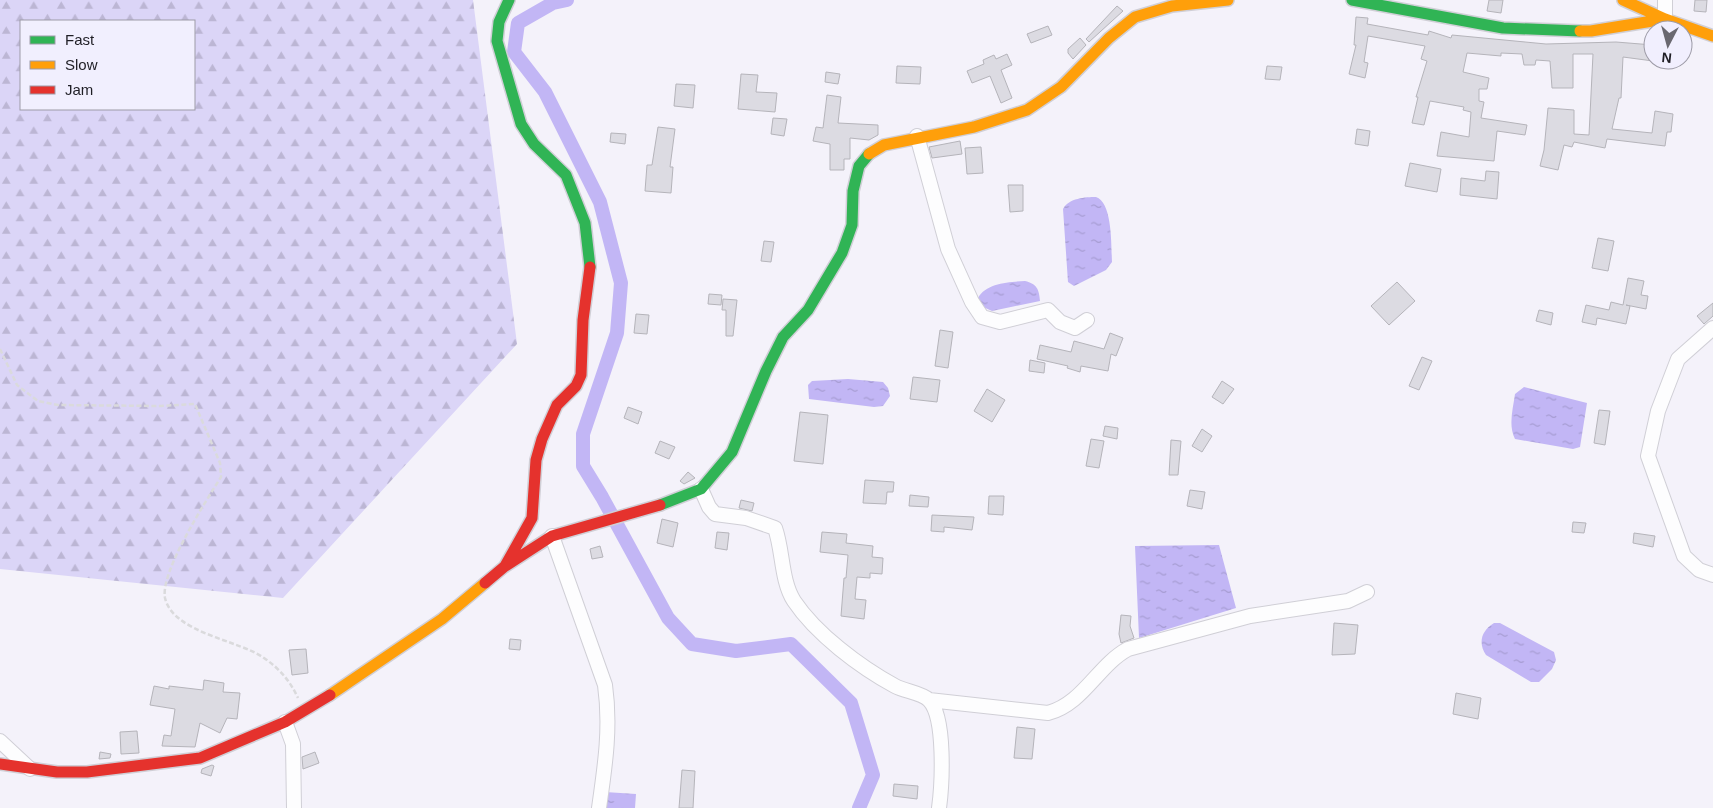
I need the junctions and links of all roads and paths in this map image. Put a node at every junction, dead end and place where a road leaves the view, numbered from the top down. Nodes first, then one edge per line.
1 (509, 0) edge
2 (1228, 0) edge
3 (1352, 0) edge
4 (1623, 0) edge
5 (1664, 0) edge
6 (1665, 19) junction
7 (1713, 36) edge
8 (917, 136) junction
9 (1087, 320) dead end
10 (1713, 328) edge
11 (0, 349) edge
12 (701, 489) junction
13 (552, 536) junction
14 (504, 567) junction
15 (1713, 575) edge
16 (1366, 592) dead end
17 (929, 700) junction
18 (304, 711) junction
19 (285, 722) junction
20 (0, 741) edge
21 (0, 764) edge
22 (31, 770) junction
23 (294, 808) edge
24 (599, 808) edge
25 (939, 808) edge

1 - 14 main road
2 - 8 main road
3 - 6 main road
4 - 6 main road
5 - 6 street
6 - 7 main road
8 - 9 street
8 - 12 main road
10 - 15 street
11 - 18 path
12 - 13 main road
12 - 17 street
13 - 14 main road
13 - 24 street
14 - 18 main road
16 - 17 street
17 - 25 street
18 - 19 main road
19 - 22 main road
19 - 23 street
20 - 22 street
21 - 22 main road

